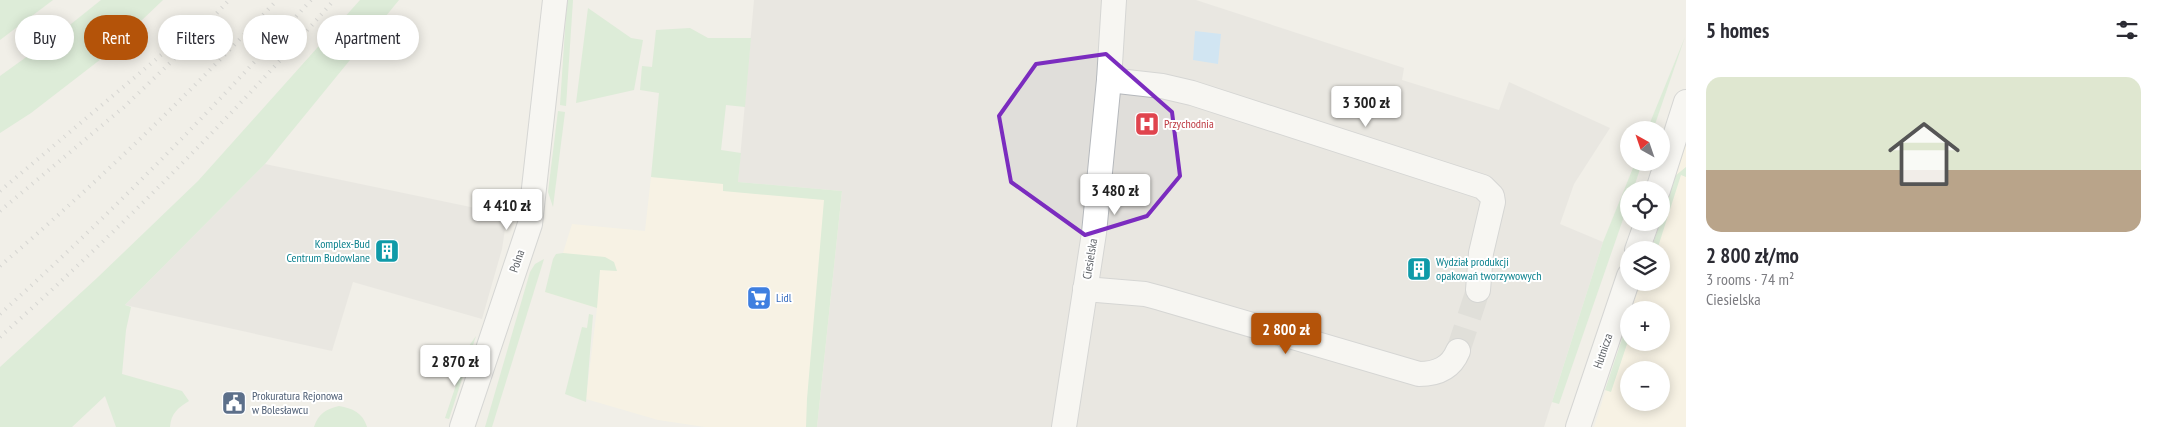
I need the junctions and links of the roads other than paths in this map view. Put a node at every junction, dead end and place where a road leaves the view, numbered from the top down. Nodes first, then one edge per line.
1 (555, 0) edge
2 (1114, 0) edge
3 (1109, 80) junction
4 (1686, 102) edge
5 (1661, 181) edge
6 (1085, 289) junction
7 (1478, 290) tunnel mouth
8 (1624, 291) edge
9 (1458, 351) tunnel mouth
10 (462, 427) edge
11 (1064, 427) edge
12 (1578, 427) edge

1 - 10 street, Polna
2 - 3 street, Ciesielska
3 - 6 street, Ciesielska
3 - 7 street
4 - 5 street
6 - 9 street
6 - 11 street, Ciesielska
8 - 12 street, Hutnicza

